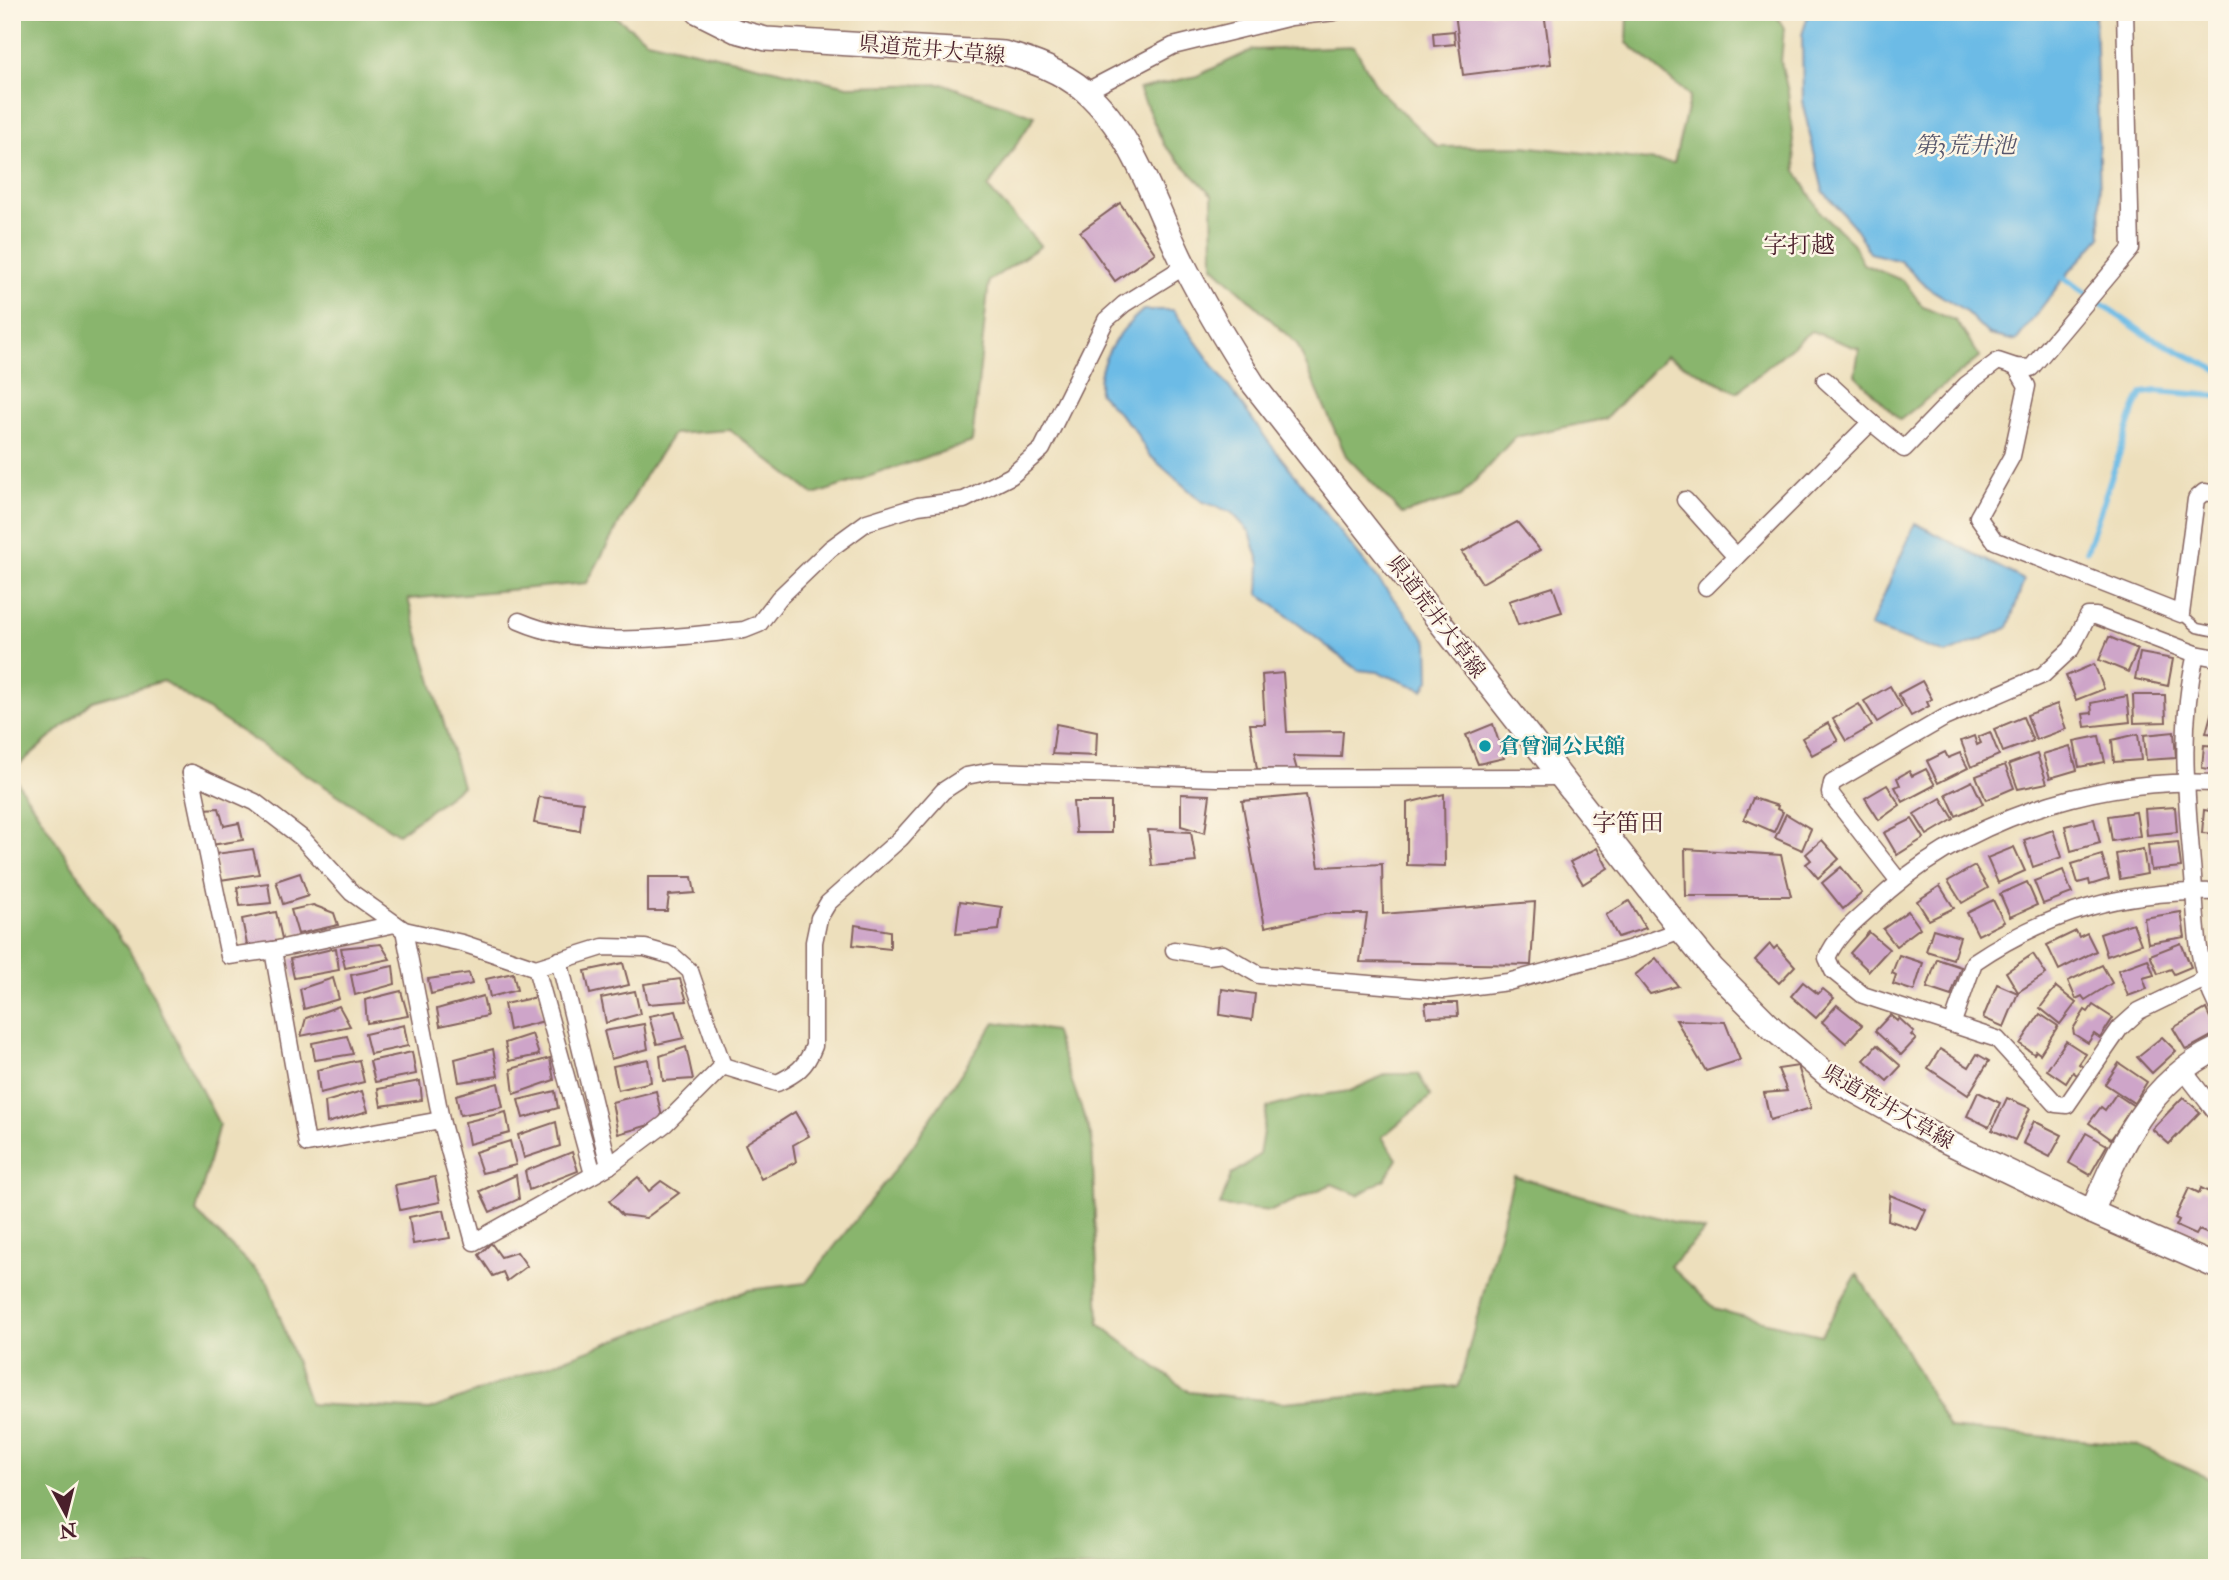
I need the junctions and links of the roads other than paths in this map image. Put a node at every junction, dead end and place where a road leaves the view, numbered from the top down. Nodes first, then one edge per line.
1 (698, 12) edge
2 (1335, 12) edge
3 (2125, 12) edge
4 (1085, 92) junction
5 (1185, 266) junction
6 (2015, 368) junction
7 (1825, 380) dead end
8 (1871, 422) junction
9 (2217, 494) edge
10 (1685, 500) dead end
11 (1736, 556) junction
12 (1706, 587) dead end
13 (2181, 614) junction
14 (520, 621) dead end
15 (2217, 632) edge
16 (2196, 653) junction
17 (2217, 658) edge
18 (1559, 777) junction
19 (2185, 781) junction
20 (2217, 783) edge
21 (1898, 880) junction
22 (2194, 891) junction
23 (2217, 892) edge
24 (400, 927) junction
25 (1681, 930) junction
26 (274, 950) junction
27 (1174, 950) dead end
28 (559, 960) junction
29 (536, 968) junction
30 (2203, 980) junction
31 (2217, 1006) edge
32 (1953, 1022) junction
33 (2217, 1049) edge
34 (723, 1066) junction
35 (2183, 1070) junction
36 (2217, 1114) edge
37 (441, 1121) junction
38 (609, 1166) junction
39 (593, 1174) junction
40 (2092, 1212) junction
41 (2217, 1266) edge

1 - 4 main road, 県道荒井大草線
2 - 4 street
3 - 6 street
4 - 5 main road, 県道荒井大草線
5 - 14 street
5 - 18 main road, 県道荒井大草線
6 - 8 street
6 - 13 street
7 - 8 street
8 - 11 street
9 - 13 street
10 - 11 street
11 - 12 street
13 - 15 lane
16 - 17 street
16 - 19 street
16 - 21 street
18 - 25 main road, 県道荒井大草線
18 - 34 street
19 - 20 street
19 - 21 street
19 - 22 street
21 - 32 street
22 - 23 street
22 - 30 street
22 - 32 street
24 - 26 street
24 - 26 street
24 - 29 street
24 - 37 street
25 - 27 street
25 - 40 main road, 県道荒井大草線
26 - 37 street
28 - 29 street
28 - 34 street
28 - 38 street
29 - 39 street
30 - 31 street
30 - 32 street
33 - 35 main road
34 - 38 street
35 - 36 street
35 - 40 main road
37 - 39 street
38 - 39 street
40 - 41 main road, 県道荒井大草線

